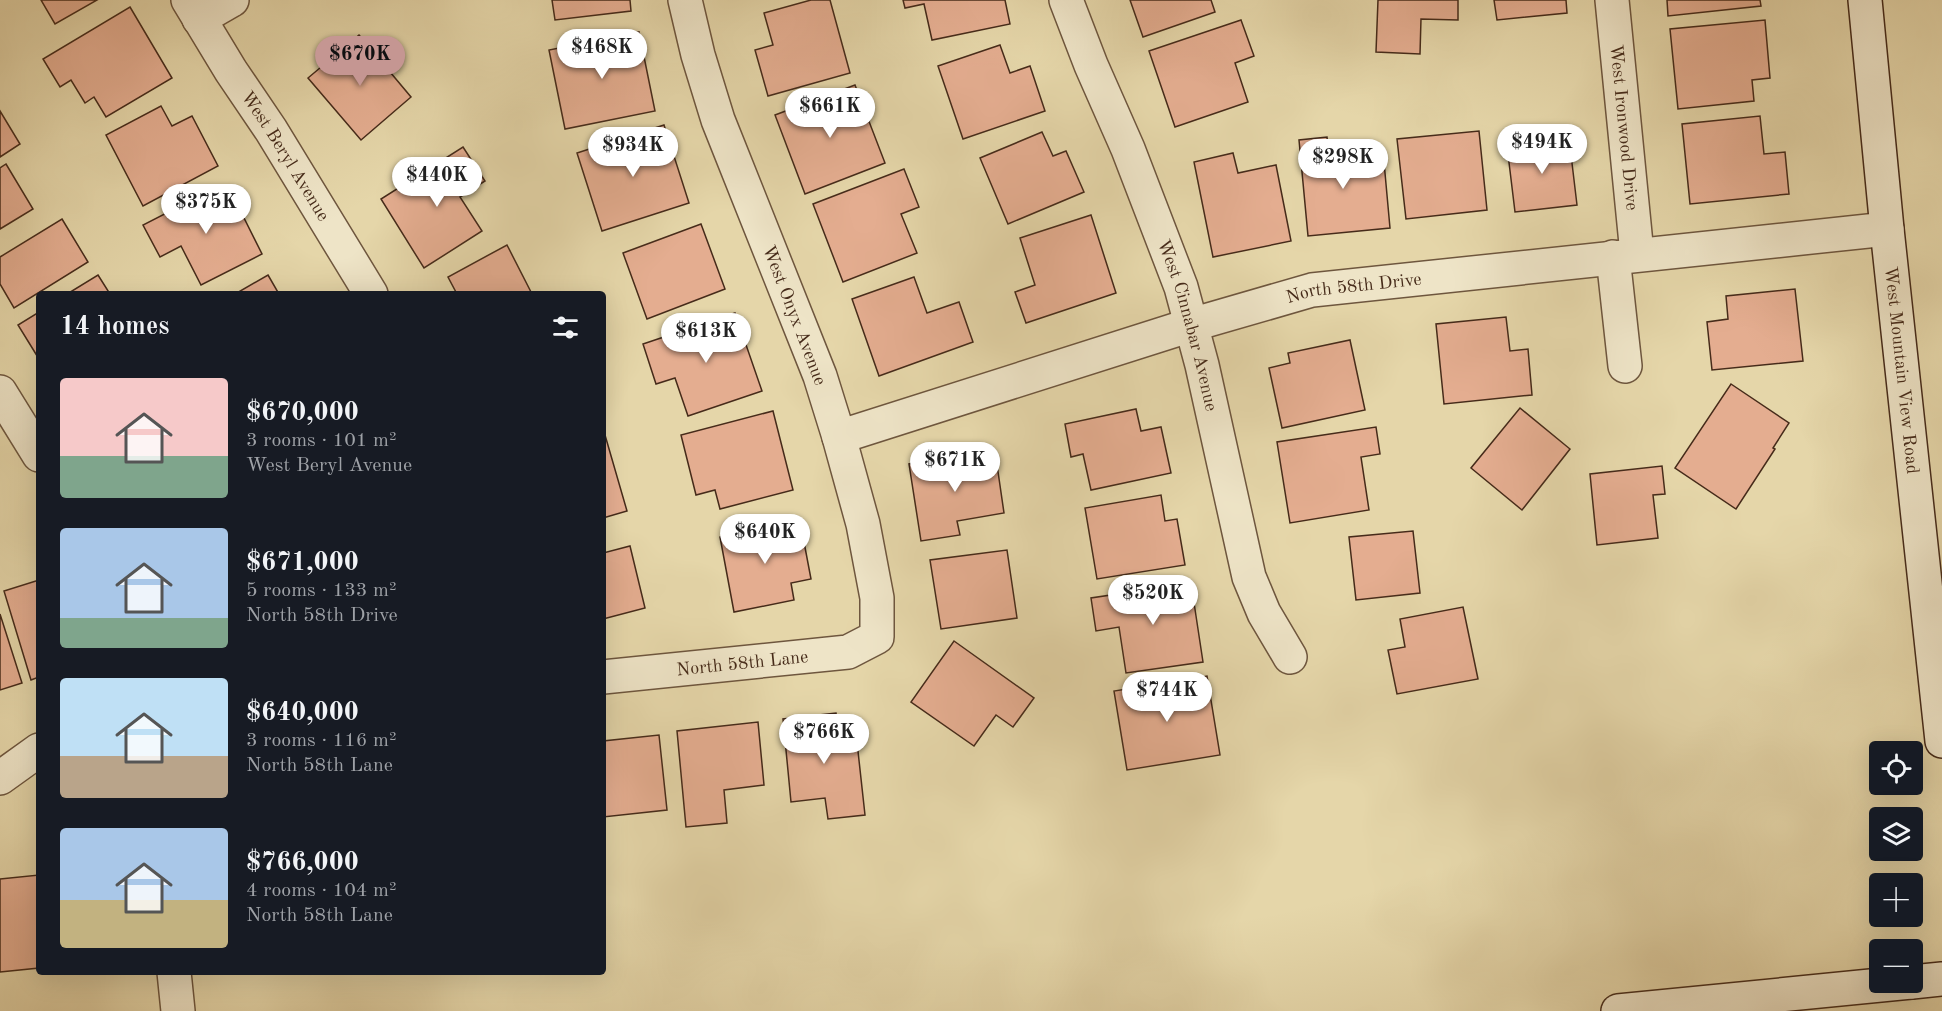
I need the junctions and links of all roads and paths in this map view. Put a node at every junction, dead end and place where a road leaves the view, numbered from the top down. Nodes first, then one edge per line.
1 (232, 0) edge
2 (685, 0) edge
3 (1066, 0) edge
4 (1612, 0) edge
5 (1865, 0) edge
6 (194, 9) edge
7 (1887, 229) junction
8 (1625, 256) junction
9 (369, 291) edge
10 (1191, 324) junction
11 (1624, 366) dead end
12 (0, 392) edge
13 (839, 437) junction
14 (36, 450) edge
15 (877, 637) joint
16 (1290, 657) dead end
17 (606, 677) edge
18 (1942, 741) edge
19 (36, 752) edge
20 (0, 778) edge
21 (174, 975) edge
22 (1942, 979) edge
23 (1923, 981) edge
24 (1869, 986) edge
25 (178, 1011) edge
26 (1618, 1011) edge

1 - 6 street, West Beryl Avenue
2 - 13 street, West Onyx Avenue
3 - 10 street, West Cinnabar Avenue
4 - 8 street, West Ironwood Drive
5 - 7 street, West Mountain View Road
6 - 9 street, West Beryl Avenue
7 - 8 street, North 58th Drive
7 - 18 street, West Mountain View Road
8 - 10 street, North 58th Drive
8 - 11 street, West Ironwood Drive
10 - 13 street, North 58th Drive
10 - 16 street, West Cinnabar Avenue
12 - 14 street
13 - 15 street, West Onyx Avenue
15 - 17 street, North 58th Lane
19 - 20 street
21 - 25 street
22 - 23 street
24 - 26 street

